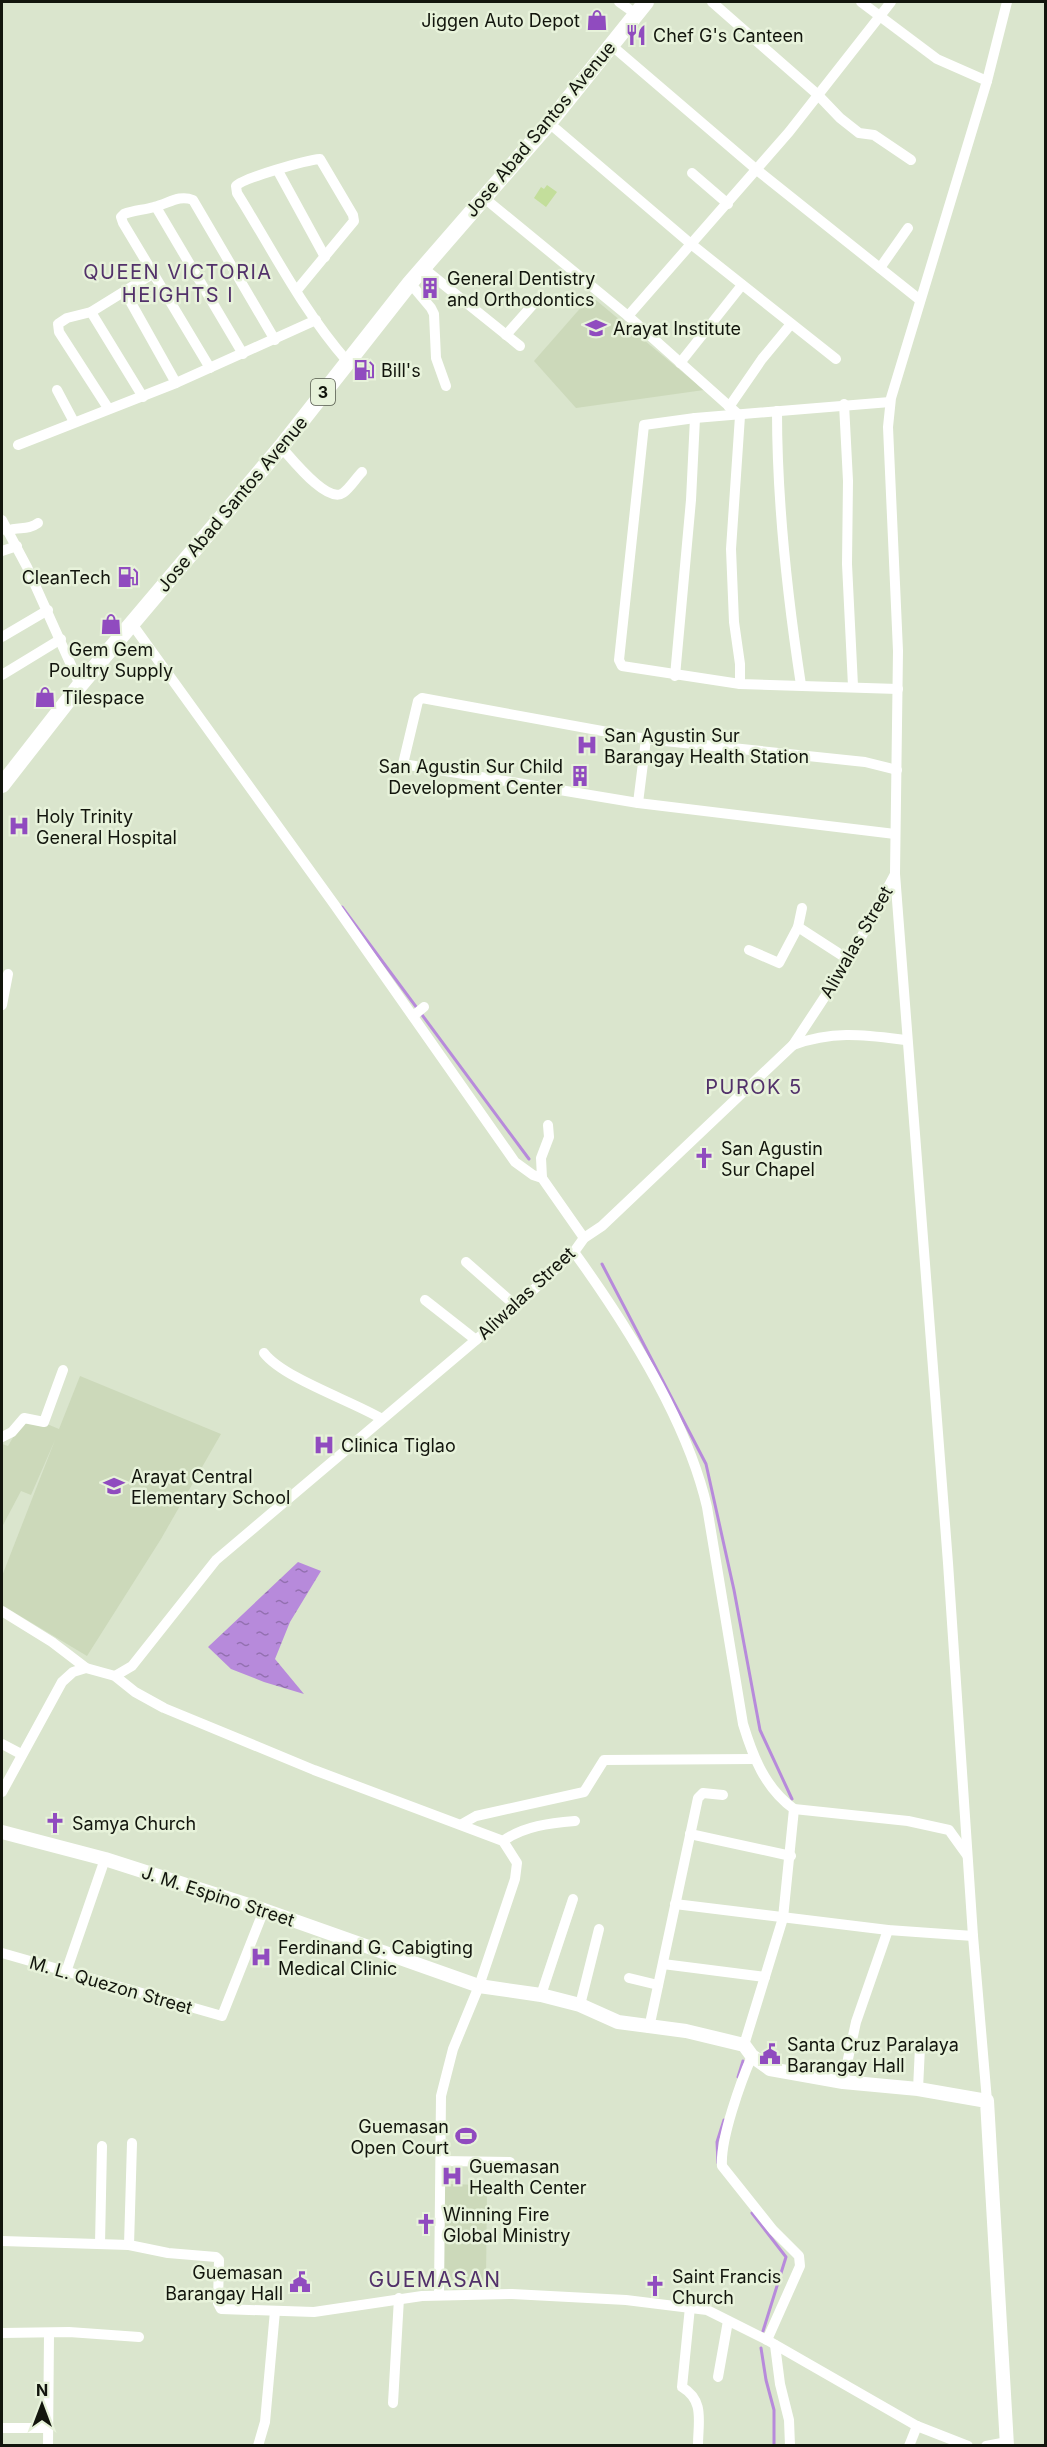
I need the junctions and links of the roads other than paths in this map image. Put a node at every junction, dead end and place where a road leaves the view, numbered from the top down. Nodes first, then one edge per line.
1 (619, 2) edge
2 (712, 2) edge
3 (861, 2) edge
4 (891, 2) edge
5 (1007, 2) edge
6 (641, 8) edge
7 (879, 16) junction
8 (611, 45) junction
9 (987, 81) junction
10 (817, 94) junction
11 (549, 123) junction
12 (911, 160) dead end
13 (757, 170) junction
14 (278, 171) junction
15 (692, 173) dead end
16 (483, 197) junction
17 (728, 204) junction
18 (156, 207) junction
19 (908, 228) dead end
20 (691, 244) junction
21 (325, 257) junction
22 (423, 268) junction
23 (880, 268) junction
24 (154, 273) junction
25 (410, 283) junction
26 (742, 285) junction
27 (297, 290) junction
28 (124, 292) junction
29 (537, 300) dead end
30 (921, 300) junction
31 (91, 312) junction
32 (628, 316) junction
33 (316, 321) junction
34 (791, 324) junction
35 (506, 335) junction
36 (275, 340) junction
37 (520, 346) dead end
38 (243, 354) junction
39 (836, 359) dead end
40 (347, 361) junction
41 (680, 363) junction
42 (210, 368) junction
43 (176, 383) junction
44 (446, 386) dead end
45 (57, 390) dead end
46 (143, 397) junction
47 (890, 402) junction
48 (844, 404) junction
49 (729, 407) junction
50 (108, 408) junction
51 (777, 411) junction
52 (740, 416) junction
53 (695, 418) junction
54 (74, 422) junction
55 (18, 445) dead end
56 (281, 447) junction
57 (362, 472) dead end
58 (2, 520) edge
59 (39, 524) dead end
60 (6, 534) edge
61 (16, 546) junction
62 (2, 551) edge
63 (48, 610) junction
64 (132, 624) junction
65 (2, 637) edge
66 (61, 639) junction
67 (2, 674) edge
68 (675, 676) junction
69 (740, 684) junction
70 (80, 685) junction
71 (801, 685) junction
72 (853, 686) junction
73 (898, 689) junction
74 (646, 739) junction
75 (897, 770) junction
76 (2, 785) edge
77 (638, 803) junction
78 (895, 834) junction
79 (895, 874) junction
80 (802, 908) dead end
81 (798, 927) junction
82 (749, 950) dead end
83 (849, 960) junction
84 (8, 974) dead end
85 (2, 1005) edge
86 (424, 1007) dead end
87 (414, 1015) junction
88 (906, 1040) junction
89 (793, 1045) junction
90 (548, 1125) dead end
91 (542, 1178) junction
92 (584, 1238) junction
93 (574, 1252) junction
94 (466, 1262) dead end
95 (425, 1300) dead end
96 (516, 1306) junction
97 (476, 1340) junction
98 (264, 1353) dead end
99 (63, 1370) dead end
100 (382, 1419) junction
101 (2, 1437) edge
102 (2, 1611) edge
103 (86, 1668) junction
104 (115, 1676) junction
105 (2, 1744) edge
106 (21, 1754) junction
107 (754, 1760) junction
108 (2, 1792) edge
109 (723, 1796) dead end
110 (794, 1809) junction
111 (575, 1821) dead end
112 (462, 1824) junction
113 (2, 1832) edge
114 (690, 1834) junction
115 (503, 1841) junction
116 (967, 1855) junction
117 (791, 1856) junction
118 (105, 1859) junction
119 (573, 1899) dead end
120 (675, 1904) junction
121 (264, 1910) junction
122 (783, 1918) junction
123 (599, 1929) dead end
124 (888, 1930) junction
125 (973, 1936) junction
126 (2, 1953) edge
127 (663, 1964) junction
128 (66, 1972) junction
129 (765, 1977) junction
130 (629, 1978) dead end
131 (658, 1985) junction
132 (479, 1986) junction
133 (541, 1995) junction
134 (580, 2005) junction
135 (649, 2028) junction
136 (920, 2047) dead end
137 (748, 2050) junction
138 (843, 2082) junction
139 (918, 2089) junction
140 (987, 2101) junction
141 (132, 2143) dead end
142 (102, 2146) dead end
143 (441, 2161) junction
144 (510, 2162) dead end
145 (2, 2241) edge
146 (100, 2244) junction
147 (129, 2245) junction
148 (439, 2294) junction
149 (399, 2298) junction
150 (690, 2307) junction
151 (275, 2311) junction
152 (728, 2321) junction
153 (2, 2333) edge
154 (49, 2334) junction
155 (139, 2337) dead end
156 (771, 2342) junction
157 (717, 2377) dead end
158 (393, 2403) dead end
159 (917, 2426) junction
160 (2, 2428) edge
161 (48, 2428) junction
162 (1007, 2444) edge
163 (48, 2445) edge
164 (258, 2445) edge
165 (698, 2445) edge
166 (790, 2445) edge
167 (909, 2445) edge
168 (968, 2445) edge
169 (986, 2445) edge

1 - 6 street
2 - 10 street
3 - 7 street
4 - 7 street
5 - 9 street
6 - 8 highway, Jose Abad Santos Avenue / 3
7 - 9 street
7 - 10 street
8 - 11 highway, Jose Abad Santos Avenue / 3
8 - 13 street
9 - 30 street
10 - 12 street
10 - 13 street
11 - 16 highway, Jose Abad Santos Avenue / 3
11 - 20 street
13 - 17 street
13 - 23 street
14 - 21 street
14 - 21 street
14 - 27 street
15 - 17 street
16 - 22 highway, Jose Abad Santos Avenue / 3
16 - 32 street
17 - 20 street
18 - 24 street
18 - 36 street
18 - 38 street
19 - 23 street
20 - 26 street
20 - 32 street
21 - 27 street
22 - 25 highway, Jose Abad Santos Avenue / 3
22 - 35 street
23 - 30 street
24 - 28 street
24 - 42 street
25 - 40 highway, Jose Abad Santos Avenue / 3
25 - 44 street
26 - 34 street
26 - 41 street
27 - 33 street
28 - 31 street
28 - 43 street
29 - 35 street
30 - 47 street
31 - 46 street
31 - 50 street
32 - 41 street
33 - 36 street
33 - 40 street
34 - 39 street
34 - 49 street
35 - 37 street
36 - 38 street
38 - 42 street
40 - 56 highway, Jose Abad Santos Avenue / 3
41 - 49 street
42 - 43 street
43 - 46 street
45 - 54 street
46 - 50 street
47 - 48 street
47 - 73 street
48 - 51 street
48 - 72 street
49 - 52 street
50 - 54 street
51 - 52 street
51 - 71 street
52 - 53 street
52 - 69 street
53 - 68 street
53 - 68 street
54 - 55 street
56 - 57 street
56 - 64 highway, Jose Abad Santos Avenue / 3
58 - 60 street
59 - 60 street
60 - 61 street
61 - 62 street
61 - 63 street
63 - 65 street
63 - 66 street
64 - 70 highway, Jose Abad Santos Avenue / 3
64 - 87 street
66 - 67 street
66 - 70 street
68 - 69 street
69 - 71 street
70 - 76 highway, Jose Abad Santos Avenue / 3
71 - 72 street
72 - 73 street
73 - 75 street
74 - 75 street
74 - 77 street
74 - 77 street
75 - 78 street
77 - 78 street
78 - 79 street
79 - 83 street, Aliwalas Street
79 - 88 street
80 - 81 street
81 - 82 street
81 - 83 street
83 - 89 street, Aliwalas Street
84 - 85 street
86 - 87 street
87 - 91 street
88 - 89 street
88 - 116 street
89 - 92 street, Aliwalas Street
90 - 91 street
91 - 92 street
92 - 93 street, Aliwalas Street
93 - 96 street, Aliwalas Street
93 - 107 street
94 - 96 street
95 - 97 street
96 - 97 street, Aliwalas Street
97 - 100 street, Aliwalas Street
98 - 100 street
99 - 101 street
100 - 104 street, Aliwalas Street
102 - 103 street
103 - 104 street
103 - 106 street
104 - 112 street
105 - 106 street
106 - 108 street
107 - 110 street
107 - 112 street
109 - 114 street
110 - 116 street
110 - 117 street
111 - 115 street
112 - 115 street
113 - 118 main road, J. M. Espino Street
114 - 117 street
114 - 120 street
115 - 132 street
116 - 125 street
117 - 122 street
118 - 121 main road, J. M. Espino Street
118 - 128 street
119 - 133 street
120 - 122 street
120 - 127 street
121 - 128 street, M. L. Quezon Street
121 - 132 main road, J. M. Espino Street
122 - 124 street
122 - 129 street
123 - 134 street
124 - 125 street
124 - 138 street
125 - 140 street
126 - 128 street, M. L. Quezon Street
127 - 129 street
127 - 131 street
129 - 137 street
130 - 131 street
131 - 135 street
132 - 133 main road, J. M. Espino Street
132 - 143 street
133 - 134 main road, J. M. Espino Street
134 - 135 main road, J. M. Espino Street
135 - 137 main road, J. M. Espino Street
136 - 139 street
137 - 138 main road, J. M. Espino Street
137 - 156 street
138 - 139 main road, J. M. Espino Street
139 - 140 main road, J. M. Espino Street
140 - 162 main road
141 - 147 street
142 - 146 street
143 - 144 street
143 - 148 street
145 - 146 street
146 - 147 street
147 - 151 street
148 - 149 street
148 - 150 street
149 - 151 street
149 - 158 street
150 - 152 street
150 - 165 street
151 - 164 street
152 - 156 street
152 - 157 street
153 - 154 street
154 - 155 street
154 - 161 street
156 - 159 street
156 - 166 street
159 - 167 street
159 - 168 street
160 - 161 street
161 - 163 street
162 - 169 street

